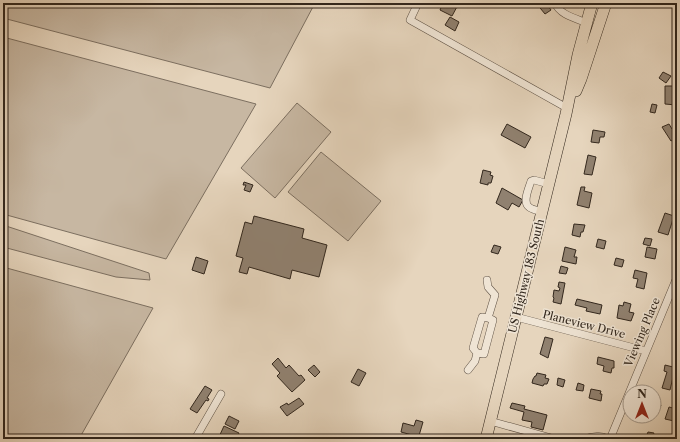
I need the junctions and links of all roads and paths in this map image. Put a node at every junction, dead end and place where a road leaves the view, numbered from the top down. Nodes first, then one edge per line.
1 (418, 3) edge
2 (554, 3) edge
3 (592, 3) edge
4 (606, 3) edge
5 (587, 23) junction
6 (567, 111) junction
7 (549, 184) junction
8 (542, 212) junction
9 (677, 277) edge
10 (487, 280) dead end
11 (516, 317) junction
12 (488, 318) junction
13 (646, 351) junction
14 (477, 353) junction
15 (468, 370) dead end
16 (221, 394) dead end
17 (490, 421) junction
18 (195, 439) edge
19 (486, 439) edge
20 (555, 439) edge
21 (584, 439) edge
22 (609, 439) edge

1 - 6 street
2 - 5 street
3 - 5 highway, US Highway 183 South
4 - 6 highway, US Highway 183 South
5 - 6 highway, US Highway 183 South
6 - 7 highway, US Highway 183 South
7 - 8 highway, US Highway 183 South
7 - 8 street
8 - 11 highway, US Highway 183 South
9 - 13 street, Viewing Place
10 - 12 street
11 - 13 street, Planeview Drive
11 - 17 highway, US Highway 183 South
12 - 14 street
12 - 14 street
13 - 22 street, Viewing Place
14 - 15 street
16 - 18 street
17 - 19 highway, US Highway 183 South
17 - 20 street
21 - 22 street

